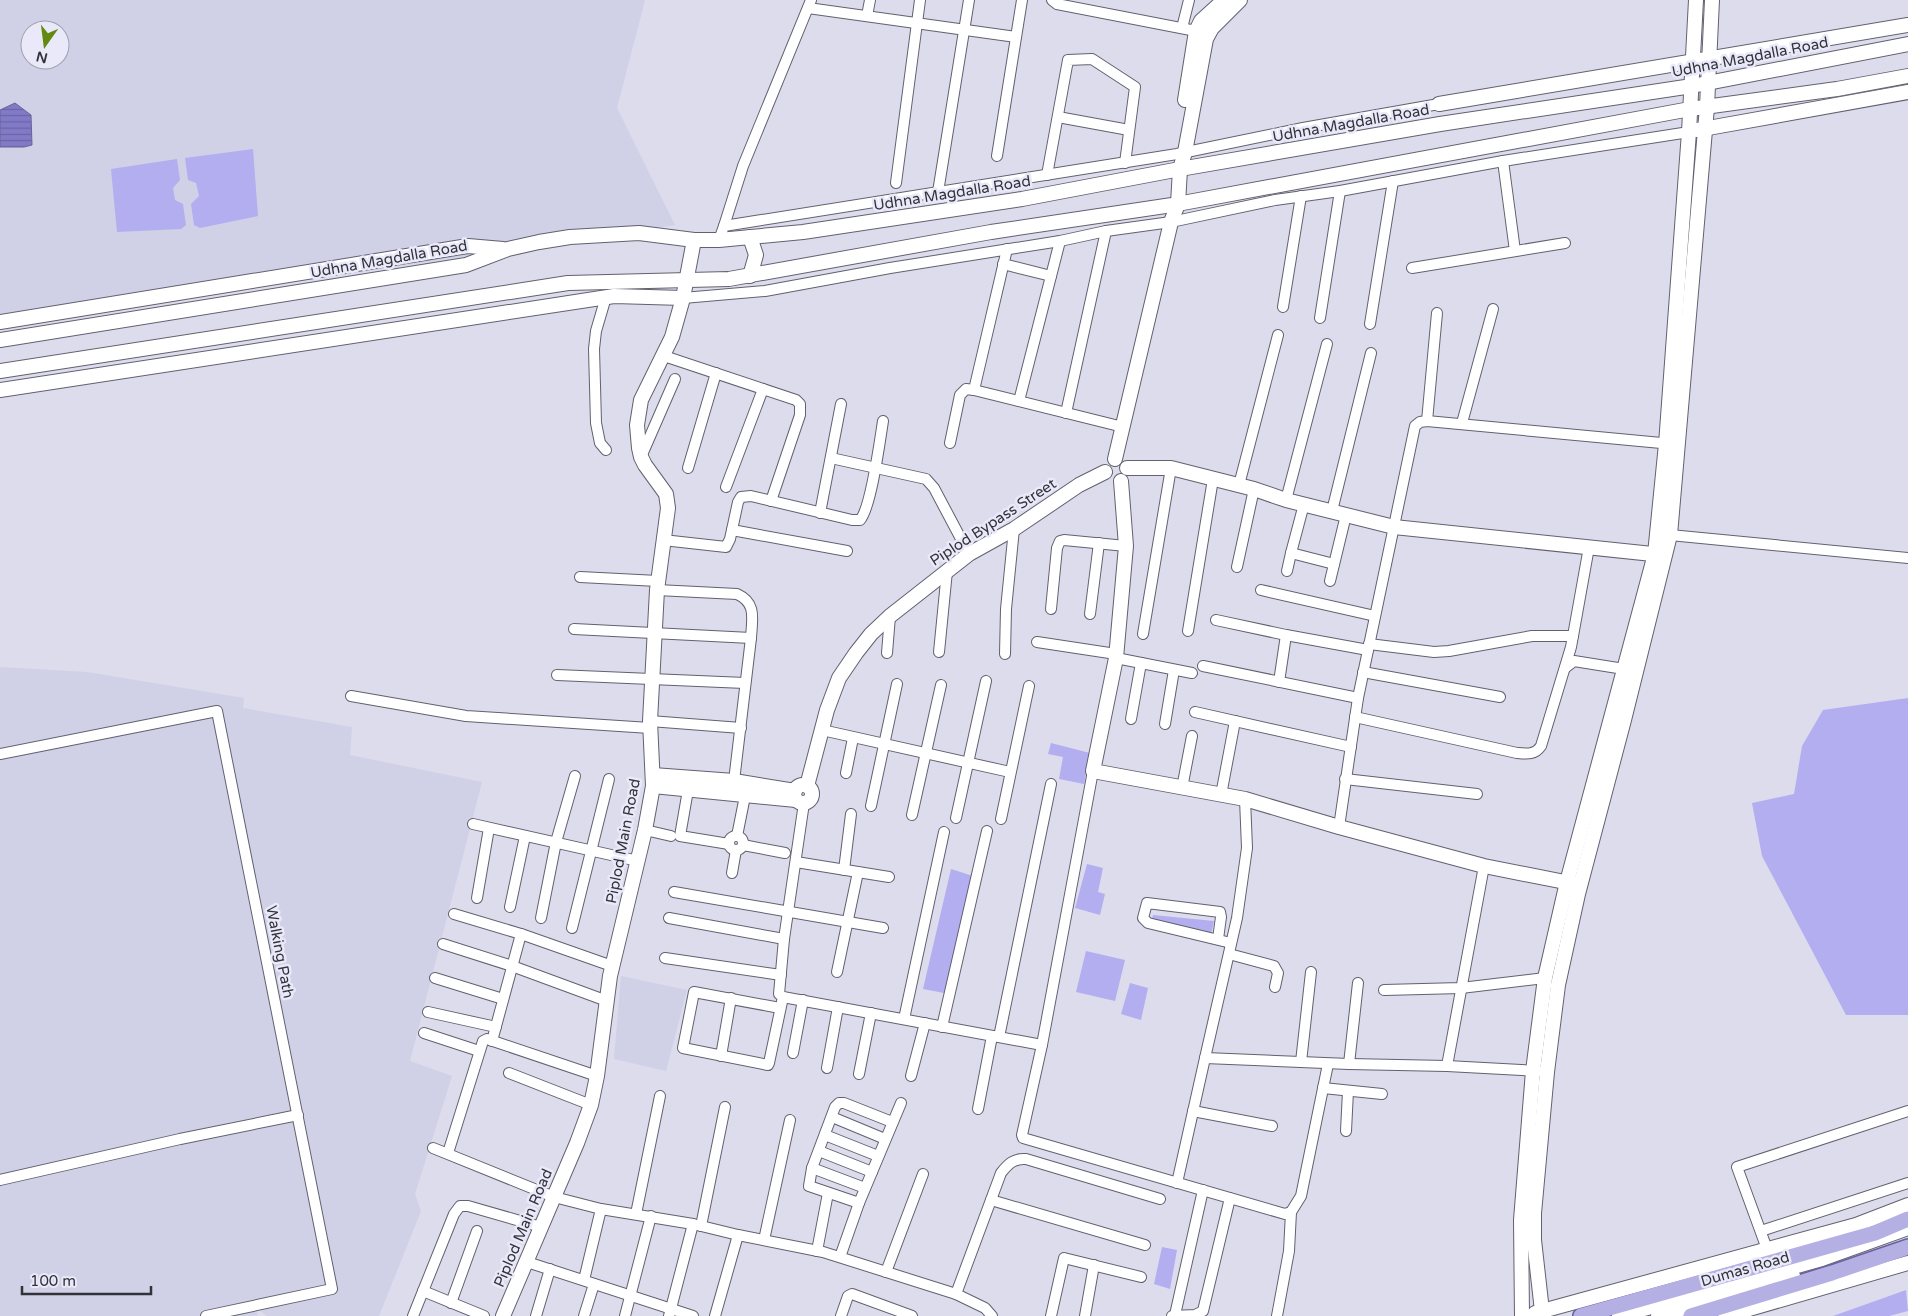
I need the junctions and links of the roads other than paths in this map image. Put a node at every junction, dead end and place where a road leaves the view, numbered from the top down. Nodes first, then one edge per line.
1 (870, 0) edge
2 (920, 0) edge
3 (969, 0) edge
4 (1022, 0) edge
5 (1052, 0) edge
6 (1189, 0) edge
7 (1224, 0) edge
8 (1240, 0) edge
9 (1696, 0) edge
10 (1712, 0) edge
11 (809, 4) edge
12 (867, 16) junction
13 (917, 23) junction
14 (1908, 25) edge
15 (1182, 28) junction
16 (964, 29) junction
17 (1196, 31) junction
18 (1016, 37) junction
19 (1796, 43) junction
20 (1908, 44) edge
21 (1709, 58) junction
22 (1693, 61) junction
23 (1799, 65) junction
24 (1908, 76) edge
25 (1707, 83) junction
26 (1692, 86) junction
27 (1908, 92) edge
28 (1439, 104) joint
29 (1707, 107) junction
30 (1690, 109) junction
31 (1058, 117) junction
32 (1705, 128) junction
33 (1129, 130) junction
34 (1689, 132) junction
35 (1181, 153) junction
36 (997, 156) dead end
37 (1503, 161) junction
38 (1125, 162) junction
39 (1176, 169) junction
40 (1047, 175) junction
41 (1393, 180) junction
42 (896, 184) dead end
43 (1340, 191) junction
44 (938, 192) junction
45 (1301, 196) junction
46 (1175, 204) junction
47 (1171, 222) junction
48 (724, 226) junction
49 (1106, 231) junction
50 (750, 237) junction
51 (694, 240) junction
52 (719, 240) junction
53 (1060, 241) junction
54 (1566, 243) dead end
55 (508, 249) junction
56 (1006, 249) junction
57 (1515, 251) junction
58 (1003, 264) junction
59 (1412, 268) dead end
60 (750, 276) junction
61 (1051, 276) junction
62 (685, 281) junction
63 (606, 297) junction
64 (683, 298) junction
65 (1283, 307) dead end
66 (1493, 309) dead end
67 (1437, 313) dead end
68 (1320, 318) dead end
69 (0, 322) edge
70 (1370, 324) dead end
71 (1278, 335) dead end
72 (0, 340) edge
73 (1327, 344) dead end
74 (1372, 353) dead end
75 (664, 356) junction
76 (0, 371) edge
77 (716, 373) junction
78 (675, 379) dead end
79 (762, 389) junction
80 (0, 390) edge
81 (974, 390) junction
82 (1019, 401) junction
83 (841, 404) dead end
84 (1066, 413) junction
85 (883, 421) dead end
86 (1427, 421) junction
87 (1462, 424) junction
88 (1123, 428) junction
89 (950, 443) dead end
90 (1672, 444) junction
91 (606, 450) dead end
92 (641, 457) junction
93 (831, 458) junction
94 (1115, 459) junction
95 (688, 468) dead end
96 (876, 468) junction
97 (1127, 468) junction
98 (1171, 468) junction
99 (1104, 472) junction
100 (1214, 479) junction
101 (1121, 481) junction
102 (1239, 485) junction
103 (726, 487) dead end
104 (1254, 489) junction
105 (1286, 500) junction
106 (771, 501) junction
107 (1304, 504) junction
108 (820, 513) junction
109 (1339, 513) junction
110 (1394, 527) junction
111 (1014, 529) junction
112 (732, 530) junction
113 (1670, 534) junction
114 (663, 540) junction
115 (1099, 543) junction
116 (1126, 546) junction
117 (1589, 547) junction
118 (847, 551) dead end
119 (1291, 553) junction
120 (970, 554) junction
121 (1660, 554) junction
122 (1908, 558) edge
123 (1334, 564) junction
124 (1237, 567) dead end
125 (947, 570) junction
126 (1287, 571) dead end
127 (580, 578) dead end
128 (1330, 581) dead end
129 (657, 586) junction
130 (1261, 590) dead end
131 (1051, 609) dead end
132 (1090, 614) dead end
133 (890, 616) junction
134 (1375, 616) junction
135 (1216, 620) dead end
136 (574, 629) dead end
137 (1188, 631) dead end
138 (654, 632) junction
139 (1143, 634) dead end
140 (1286, 636) junction
141 (1573, 636) junction
142 (751, 638) junction
143 (1037, 642) dead end
144 (1368, 647) junction
145 (939, 652) dead end
146 (887, 653) dead end
147 (1005, 654) dead end
148 (1116, 656) junction
149 (1140, 663) junction
150 (1203, 666) dead end
151 (1565, 668) junction
152 (1624, 669) junction
153 (1174, 670) junction
154 (1363, 672) junction
155 (1192, 674) dead end
156 (557, 675) dead end
157 (653, 679) junction
158 (986, 681) dead end
159 (1279, 682) junction
160 (745, 683) junction
161 (897, 684) dead end
162 (941, 685) dead end
163 (1029, 686) dead end
164 (351, 696) dead end
165 (1500, 697) dead end
166 (1358, 698) junction
167 (1195, 712) dead end
168 (1355, 717) junction
169 (1130, 719) dead end
170 (1235, 721) junction
171 (650, 724) junction
172 (1165, 724) dead end
173 (741, 728) junction
174 (822, 730) junction
175 (1192, 736) dead end
176 (853, 738) junction
177 (884, 745) junction
178 (1351, 747) junction
179 (0, 754) edge
180 (926, 754) junction
181 (968, 763) junction
182 (1093, 771) junction
183 (1010, 772) junction
184 (846, 773) dead end
185 (575, 776) dead end
186 (1345, 778) junction
187 (609, 779) dead end
188 (653, 780) junction
189 (734, 781) junction
190 (1051, 784) dead end
191 (1182, 788) junction
192 (688, 790) junction
193 (1221, 794) junction
194 (1477, 794) dead end
195 (800, 795) junction
196 (745, 796) junction
197 (1245, 799) junction
198 (871, 806) dead end
199 (851, 814) dead end
200 (912, 815) dead end
201 (956, 818) dead end
202 (1000, 820) dead end
203 (473, 824) dead end
204 (1339, 827) junction
205 (489, 828) junction
206 (645, 830) junction
207 (987, 830) dead end
208 (944, 832) dead end
209 (525, 836) junction
210 (671, 836) dead end
211 (556, 842) junction
212 (736, 846) junction
213 (592, 850) junction
214 (786, 854) dead end
215 (638, 861) junction
216 (796, 862) junction
217 (1484, 866) junction
218 (844, 870) junction
219 (732, 872) dead end
220 (858, 872) junction
221 (889, 877) dead end
222 (1574, 884) junction
223 (674, 892) dead end
224 (477, 898) dead end
225 (510, 907) dead end
226 (788, 912) junction
227 (454, 914) dead end
228 (541, 918) dead end
229 (669, 918) dead end
230 (848, 922) junction
231 (572, 928) dead end
232 (883, 928) dead end
233 (521, 934) junction
234 (1218, 939) junction
235 (784, 940) junction
236 (1231, 943) junction
237 (442, 944) dead end
238 (1229, 954) junction
239 (666, 958) dead end
240 (512, 966) junction
241 (612, 966) junction
242 (837, 972) dead end
243 (1311, 972) dead end
244 (781, 975) junction
245 (435, 978) dead end
246 (1545, 978) junction
247 (1358, 983) dead end
248 (1276, 987) dead end
249 (1461, 988) junction
250 (1384, 990) dead end
251 (782, 997) junction
252 (732, 998) junction
253 (503, 999) junction
254 (803, 1000) junction
255 (607, 1002) junction
256 (838, 1007) junction
257 (780, 1008) junction
258 (428, 1012) dead end
259 (871, 1013) junction
260 (904, 1018) junction
261 (925, 1023) junction
262 (496, 1027) junction
263 (942, 1027) junction
264 (424, 1033) dead end
265 (996, 1037) junction
266 (492, 1041) junction
267 (1042, 1045) junction
268 (479, 1051) junction
269 (793, 1053) dead end
270 (721, 1056) junction
271 (1205, 1058) junction
272 (1301, 1062) junction
273 (1328, 1064) junction
274 (1349, 1064) junction
275 (1446, 1066) junction
276 (827, 1068) dead end
277 (1533, 1071) junction
278 (1548, 1072) junction
279 (509, 1073) dead end
280 (859, 1074) dead end
281 (597, 1076) junction
282 (911, 1076) dead end
283 (1323, 1088) junction
284 (1348, 1090) junction
285 (1382, 1094) dead end
286 (660, 1096) dead end
287 (900, 1103) dead end
288 (591, 1105) junction
289 (724, 1107) dead end
290 (978, 1108) dead end
291 (1193, 1111) junction
292 (1908, 1111) edge
293 (298, 1116) junction
294 (832, 1117) junction
295 (790, 1120) dead end
296 (892, 1122) junction
297 (1272, 1126) dead end
298 (1346, 1131) dead end
299 (825, 1135) junction
300 (885, 1139) junction
301 (433, 1148) dead end
302 (819, 1151) junction
303 (448, 1153) junction
304 (878, 1156) junction
305 (812, 1168) junction
306 (872, 1172) junction
307 (923, 1174) dead end
308 (0, 1180) edge
309 (1177, 1183) junction
310 (1908, 1183) edge
311 (865, 1188) junction
312 (1203, 1190) junction
313 (828, 1193) junction
314 (554, 1197) junction
315 (1230, 1198) junction
316 (1160, 1199) dead end
317 (991, 1200) junction
318 (859, 1203) junction
319 (1908, 1205) edge
320 (601, 1209) junction
321 (1291, 1212) junction
322 (636, 1214) junction
323 (651, 1216) junction
324 (1908, 1219) edge
325 (697, 1225) junction
326 (541, 1227) junction
327 (1908, 1228) edge
328 (478, 1231) dead end
329 (1761, 1231) junction
330 (738, 1235) junction
331 (764, 1240) junction
332 (1908, 1240) edge
333 (1145, 1245) dead end
334 (1908, 1247) edge
335 (1767, 1249) junction
336 (817, 1251) junction
337 (840, 1257) junction
338 (527, 1262) junction
339 (1908, 1263) edge
340 (1094, 1265) junction
341 (550, 1269) junction
342 (886, 1272) junction
343 (1142, 1277) dead end
344 (584, 1280) junction
345 (594, 1284) junction
346 (422, 1291) junction
347 (956, 1294) junction
348 (630, 1296) junction
349 (451, 1302) junction
350 (252, 1311) edge
351 (1542, 1311) junction
352 (461, 1312) edge
353 (670, 1312) edge
354 (893, 1313) edge
355 (1174, 1315) edge
356 (206, 1316) edge
357 (413, 1316) edge
358 (484, 1316) edge
359 (503, 1316) edge
360 (536, 1316) edge
361 (584, 1316) edge
362 (625, 1316) edge
363 (693, 1316) edge
364 (715, 1316) edge
365 (841, 1316) edge
366 (912, 1316) edge
367 (992, 1316) edge
368 (1052, 1316) edge
369 (1085, 1316) edge
370 (1277, 1316) edge
371 (1523, 1316) edge
372 (1581, 1316) edge
373 (1619, 1316) edge
374 (1658, 1316) edge
375 (1690, 1316) edge
376 (1725, 1316) edge

1 - 12 street
2 - 13 street
3 - 16 street
4 - 18 street
5 - 15 street
6 - 15 street
7 - 17 street
8 - 35 street
9 - 22 street
10 - 21 street
11 - 12 street
11 - 48 street
12 - 13 street
13 - 16 street
13 - 42 street
14 - 19 street
15 - 17 street
16 - 18 street
16 - 44 street
17 - 35 street
18 - 36 street
19 - 21 street
19 - 23 street
20 - 23 street, Udhna Magdalla Road
21 - 22 street
21 - 25 street
22 - 26 street
22 - 28 street
23 - 25 street, Udhna Magdalla Road
24 - 29 street
25 - 26 street, Udhna Magdalla Road
25 - 29 street
26 - 30 street
26 - 39 street, Udhna Magdalla Road
27 - 32 street
28 - 35 street
29 - 30 street
29 - 32 street
30 - 34 street
30 - 46 street
31 - 33 street
31 - 33 street
31 - 40 street
32 - 34 street
32 - 90 street
33 - 38 street
34 - 37 street
34 - 90 street
35 - 38 street
35 - 39 street
37 - 41 street
37 - 57 street
38 - 40 street
39 - 46 street
39 - 50 street, Udhna Magdalla Road
40 - 44 street
41 - 43 street
41 - 70 street
43 - 45 street
43 - 68 street
44 - 48 street
45 - 47 street
45 - 65 street
46 - 47 street
46 - 60 street
47 - 49 street
47 - 88 street
48 - 52 street
49 - 53 street
49 - 84 street
50 - 52 street, Udhna Magdalla Road
50 - 60 street
51 - 52 street, Udhna Magdalla Road
51 - 55 street, Udhna Magdalla Road
51 - 62 street, Piplod Main Road
53 - 56 street
53 - 61 street
54 - 57 street
55 - 69 street
55 - 72 street, Udhna Magdalla Road
56 - 58 street
56 - 64 street
57 - 59 street
58 - 61 street
58 - 81 street
60 - 62 street
61 - 82 street
62 - 64 street, Piplod Main Road
62 - 76 street
63 - 64 street
63 - 80 street
63 - 91 street
64 - 75 street, Piplod Main Road
66 - 87 street
67 - 86 street
71 - 102 street
73 - 105 street
74 - 109 street
75 - 77 street
75 - 92 street, Piplod Main Road
77 - 79 street
77 - 95 street
78 - 92 street
79 - 103 street
79 - 106 street
81 - 82 street
81 - 89 street
82 - 84 street
83 - 93 street
84 - 88 street
85 - 96 street
86 - 87 street
86 - 110 street
87 - 90 street
88 - 94 street
90 - 113 street
90 - 121 street
92 - 114 street, Piplod Main Road
93 - 96 street
93 - 108 street
94 - 97 street
94 - 99 street
96 - 108 street
96 - 120 street
97 - 98 street
97 - 101 street
98 - 100 street
98 - 139 street
99 - 101 street
99 - 111 street, Piplod Bypass Street
100 - 102 street
100 - 137 street
101 - 116 street
102 - 104 street
104 - 105 street
104 - 124 street
105 - 107 street
106 - 108 street
106 - 112 street
107 - 109 street
107 - 119 street
109 - 110 street
109 - 123 street
110 - 117 street
110 - 134 street
111 - 120 street, Piplod Bypass Street
111 - 147 street
112 - 114 street
112 - 118 street
113 - 121 street
113 - 122 street
114 - 129 street, Piplod Main Road
115 - 116 street
115 - 131 street
115 - 132 street
116 - 148 street
117 - 121 street
117 - 141 street
119 - 123 street
119 - 126 street
120 - 125 street, Piplod Bypass Street
121 - 152 street
121 - 222 street
123 - 128 street
125 - 133 street, Piplod Bypass Street
125 - 145 street
127 - 129 street
129 - 138 street, Piplod Main Road
129 - 142 street
130 - 134 street
133 - 146 street
133 - 174 street, Piplod Bypass Street
134 - 144 street
135 - 140 street
136 - 138 street
138 - 142 street
138 - 157 street, Piplod Main Road
140 - 144 street
140 - 159 street
141 - 144 street
141 - 151 street
142 - 160 street
143 - 148 street
144 - 154 street
148 - 149 street
148 - 182 street
149 - 153 street
149 - 169 street
150 - 159 street
151 - 152 street
151 - 168 street
152 - 222 street
153 - 155 street
153 - 172 street
154 - 165 street
154 - 166 street
156 - 157 street
157 - 160 street
157 - 171 street, Piplod Main Road
158 - 181 street
159 - 166 street
160 - 173 street
161 - 177 street
162 - 180 street
163 - 183 street
164 - 171 street
166 - 168 street
167 - 170 street
168 - 178 street
170 - 178 street
170 - 193 street
171 - 173 street
171 - 188 street, Piplod Main Road
173 - 189 street
174 - 176 street
174 - 195 street, Piplod Bypass Street
175 - 191 street
176 - 177 street
176 - 184 street
177 - 180 street
177 - 198 street
178 - 186 street
179 - 293 street, Walking Path
180 - 181 street
180 - 200 street
181 - 183 street
181 - 201 street
182 - 191 street
182 - 267 street
183 - 202 street
185 - 211 street
186 - 194 street
186 - 204 street
187 - 213 street
188 - 189 street
188 - 192 street
188 - 206 street, Piplod Main Road
189 - 195 street
190 - 265 street
191 - 193 street
192 - 196 street
192 - 212 street
193 - 197 street
195 - 196 street
195 - 216 street
196 - 212 street
197 - 204 street
197 - 236 street
199 - 218 street
203 - 205 street
204 - 217 street
205 - 209 street
205 - 224 street
206 - 210 street
206 - 215 street, Piplod Main Road
207 - 263 street
208 - 260 street
209 - 211 street
209 - 225 street
211 - 213 street
211 - 228 street
212 - 214 street
212 - 219 street
213 - 215 street
213 - 231 street
215 - 241 street, Piplod Main Road
216 - 218 street
216 - 226 street
217 - 222 street
217 - 249 street
218 - 220 street
220 - 221 street
220 - 230 street
222 - 246 street
222 - 278 street
223 - 226 street
226 - 230 street
226 - 235 street
227 - 233 street
229 - 235 street
230 - 232 street
230 - 242 street
233 - 240 street
233 - 241 street
234 - 234 street
234 - 236 street
235 - 244 street
236 - 238 street
237 - 240 street
238 - 248 street
238 - 271 street
239 - 244 street
240 - 253 street
240 - 255 street
241 - 255 street, Piplod Main Road
243 - 272 street
244 - 251 street
245 - 253 street
246 - 249 street
246 - 277 street
247 - 274 street
249 - 250 street
249 - 275 street
251 - 254 street
251 - 257 street
252 - 257 street
252 - 270 street
252 - 270 street
253 - 262 street
254 - 256 street
254 - 269 street
255 - 281 street, Piplod Main Road
256 - 259 street
256 - 276 street
257 - 270 street
258 - 262 street
259 - 260 street
259 - 280 street
260 - 261 street
261 - 263 street
261 - 282 street
262 - 266 street
263 - 265 street
264 - 268 street
265 - 267 street
265 - 290 street
266 - 268 street
266 - 281 street
267 - 309 street
268 - 303 street
271 - 272 street
271 - 291 street
272 - 273 street
273 - 274 street
273 - 283 street
274 - 275 street
275 - 277 street
277 - 278 street
277 - 371 street
278 - 351 street
279 - 288 street
281 - 288 street, Piplod Main Road
283 - 284 street
283 - 321 street
284 - 285 street
284 - 298 street
286 - 322 street
287 - 296 street
288 - 314 street, Piplod Main Road
289 - 325 street
291 - 297 street
291 - 309 street
292 - 329 street
293 - 308 street
293 - 350 street, Walking Path
294 - 296 street
294 - 299 street
294 - 300 street
295 - 331 street
296 - 300 street
299 - 302 street
299 - 304 street
300 - 304 street
301 - 303 street
302 - 305 street
302 - 306 street
303 - 314 street
304 - 306 street
305 - 311 street
305 - 313 street
306 - 311 street
307 - 342 street
309 - 312 street
310 - 329 street
311 - 318 street
312 - 315 street
312 - 355 street
313 - 318 street
313 - 336 street
314 - 320 street
314 - 326 street, Piplod Main Road
315 - 321 street
315 - 355 street
316 - 317 street
317 - 333 street
317 - 347 street
318 - 337 street
319 - 335 street
320 - 322 street
320 - 344 street
321 - 370 street
322 - 323 street
323 - 325 street
323 - 348 street
324 - 372 main road, Dumas Road
325 - 330 street
325 - 353 street
326 - 338 street, Piplod Main Road
326 - 346 street
327 - 373 street
328 - 349 street
329 - 335 street
330 - 331 street
330 - 364 street
331 - 336 street
332 - 374 street
334 - 375 main road, Dumas Road
335 - 351 street
336 - 337 street
337 - 342 street
338 - 341 street
338 - 359 street, Piplod Main Road
339 - 376 street
340 - 343 street
340 - 368 street
340 - 369 street
341 - 344 street
341 - 360 street
342 - 347 street
344 - 345 street
345 - 348 street
345 - 361 street
346 - 349 street
346 - 357 street
347 - 367 street
348 - 353 street
348 - 362 street
349 - 352 street
350 - 356 street, Walking Path
351 - 371 street
352 - 358 street
353 - 363 street
354 - 365 street
354 - 366 street

